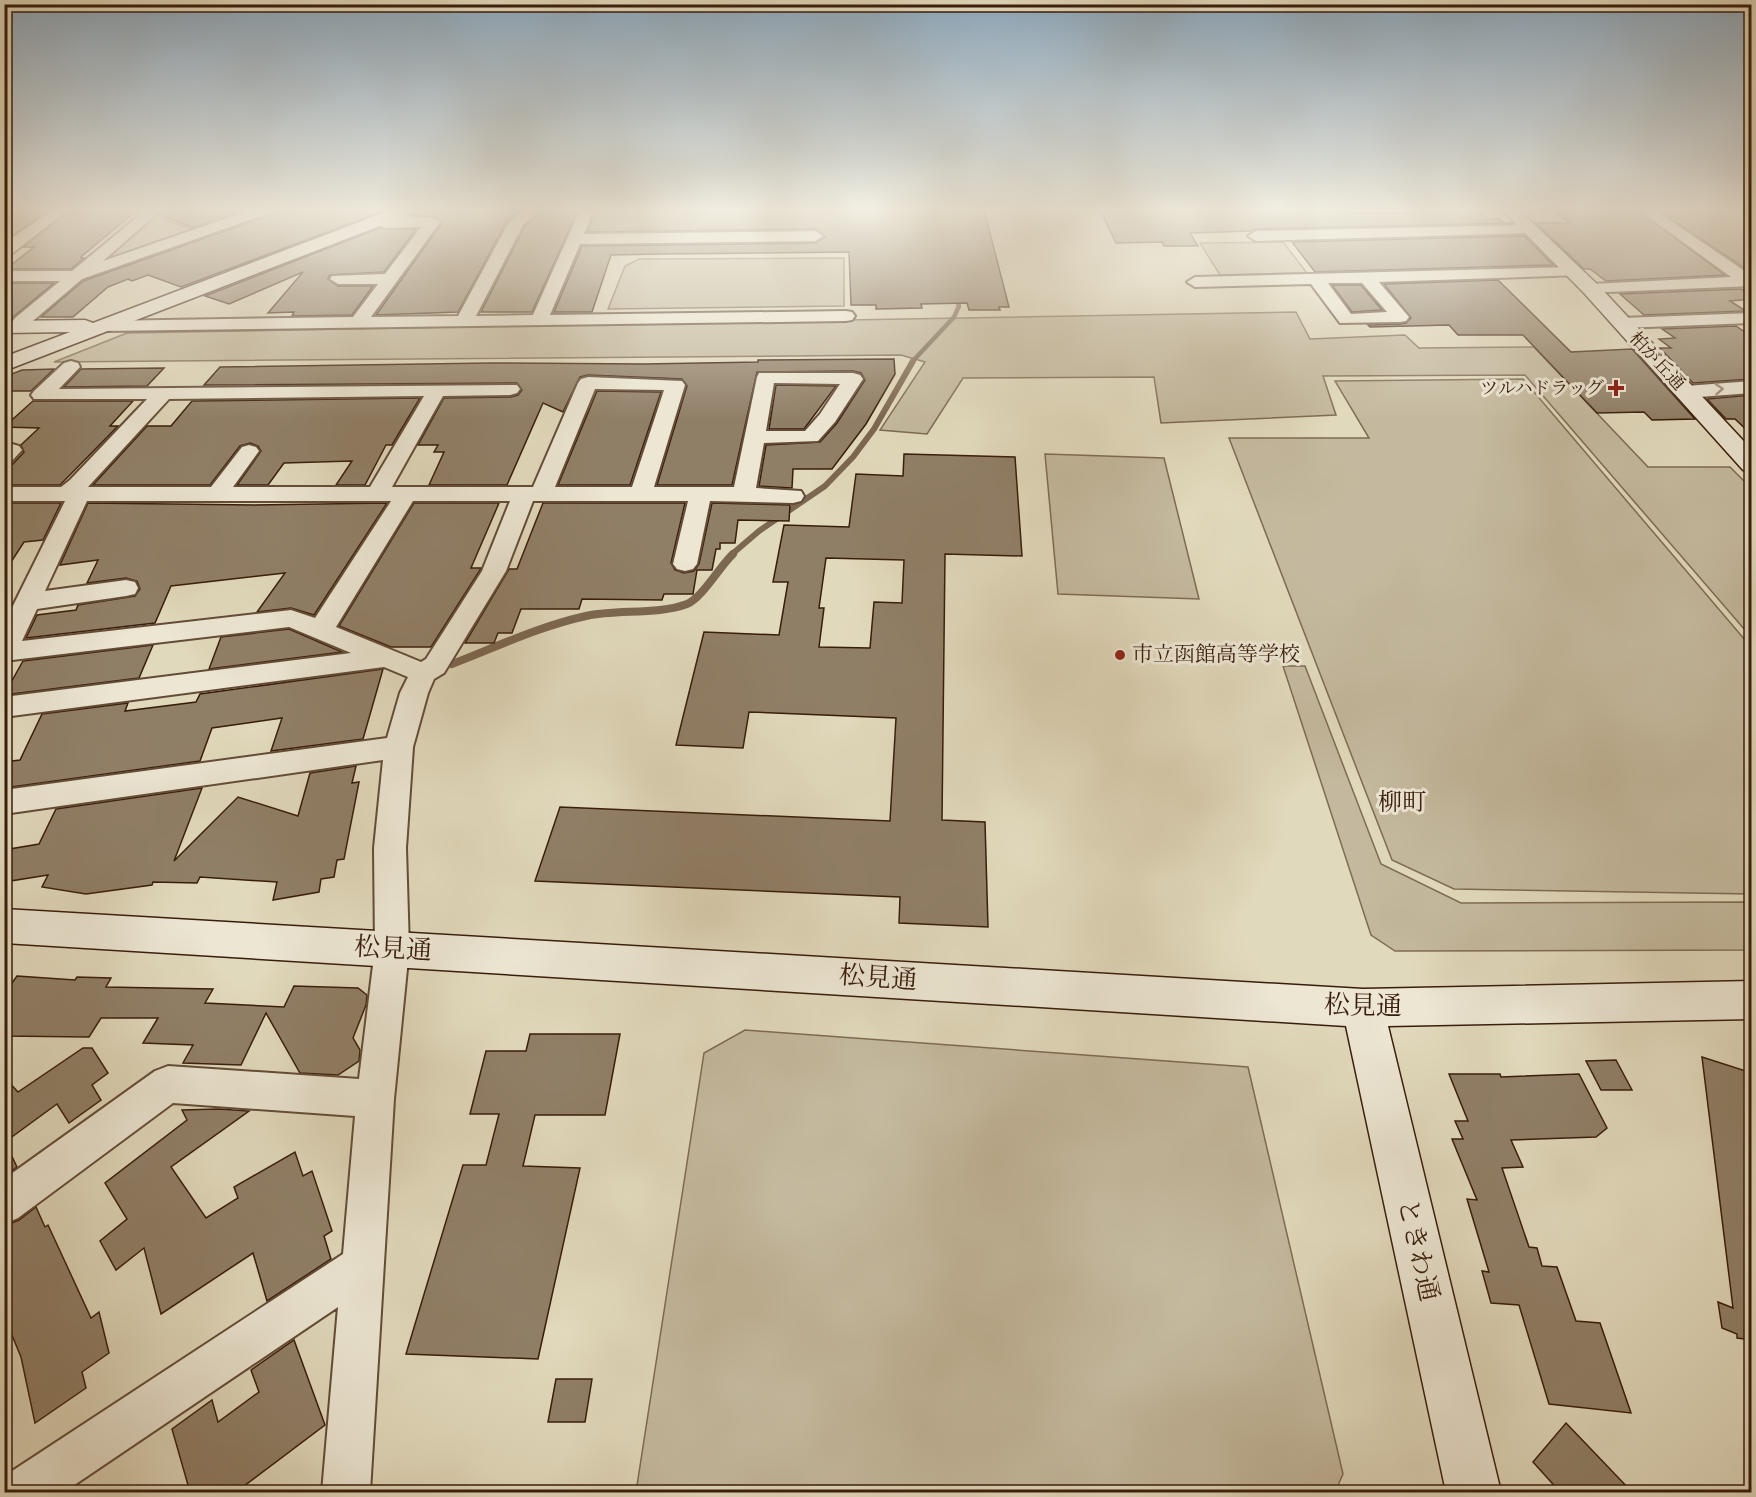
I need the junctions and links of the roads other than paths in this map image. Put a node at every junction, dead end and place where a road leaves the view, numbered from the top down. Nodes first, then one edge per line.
1 (70, 280) edge
2 (222, 280) edge
3 (390, 280) edge
4 (486, 280) edge
5 (557, 280) edge
6 (1281, 280) edge
7 (1317, 280) edge
8 (1368, 280) edge
9 (1582, 280) edge
10 (1195, 282) dead end
11 (1750, 282) edge
12 (1591, 289) junction
13 (846, 316) dead end
14 (1752, 318) edge
15 (539, 320) junction
16 (464, 321) junction
17 (358, 323) junction
18 (1622, 323) junction
19 (13, 324) edge
20 (104, 326) junction
21 (4, 365) edge
22 (71, 367) dead end
23 (1752, 387) edge
24 (510, 389) dead end
25 (437, 390) junction
26 (1686, 392) junction
27 (163, 394) junction
28 (755, 437) junction
29 (249, 451) dead end
30 (1752, 465) edge
31 (4, 494) edge
32 (70, 494) junction
33 (217, 494) junction
34 (377, 494) junction
35 (406, 494) junction
36 (532, 494) junction
37 (641, 494) junction
38 (700, 494) junction
39 (744, 494) junction
40 (793, 496) dead end
41 (685, 564) dead end
42 (126, 588) dead end
43 (17, 609) edge
44 (321, 630) junction
45 (4, 651) edge
46 (388, 658) junction
47 (423, 673) junction
48 (4, 707) edge
49 (399, 747) junction
50 (4, 802) edge
51 (4, 926) edge
52 (392, 949) junction
53 (1752, 1000) edge
54 (1363, 1008) junction
55 (375, 1099) junction
56 (4, 1204) edge
57 (361, 1268) junction
58 (23, 1492) edge
59 (346, 1492) edge
60 (1473, 1492) edge

1 - 19 street
2 - 20 street
3 - 17 street
4 - 16 street
5 - 15 street
6 - 10 street
7 - 8 street
9 - 12 street, 柏が丘通
11 - 12 street
12 - 18 street, 柏が丘通
13 - 15 street
14 - 18 street
15 - 16 street
16 - 17 street
17 - 20 street
18 - 26 street, 柏が丘通
19 - 20 street
20 - 21 street
22 - 27 street
26 -> 23 street
24 - 25 street
25 - 27 street
25 - 34 street
26 - 30 street, 柏が丘通
27 - 32 street
28 - 28 street
28 - 39 street
29 - 33 street
31 - 32 street
32 - 33 street
32 - 43 street
33 - 34 street
34 - 35 street
35 - 36 street
35 - 44 street
36 - 37 street
36 - 37 street
36 - 47 street
37 - 38 street
38 - 39 street
38 - 41 street
39 - 40 street
42 - 43 street
43 - 45 street
44 - 45 street
44 - 46 street
46 - 47 street
46 - 48 street
47 - 49 street
49 - 50 street
49 - 52 street
51 - 52 street, 松見通
52 - 54 street, 松見通
52 - 55 street
53 - 54 street, 松見通
54 - 60 street, ときわ通
55 - 56 street
55 - 57 street
57 - 58 street
57 - 59 street

